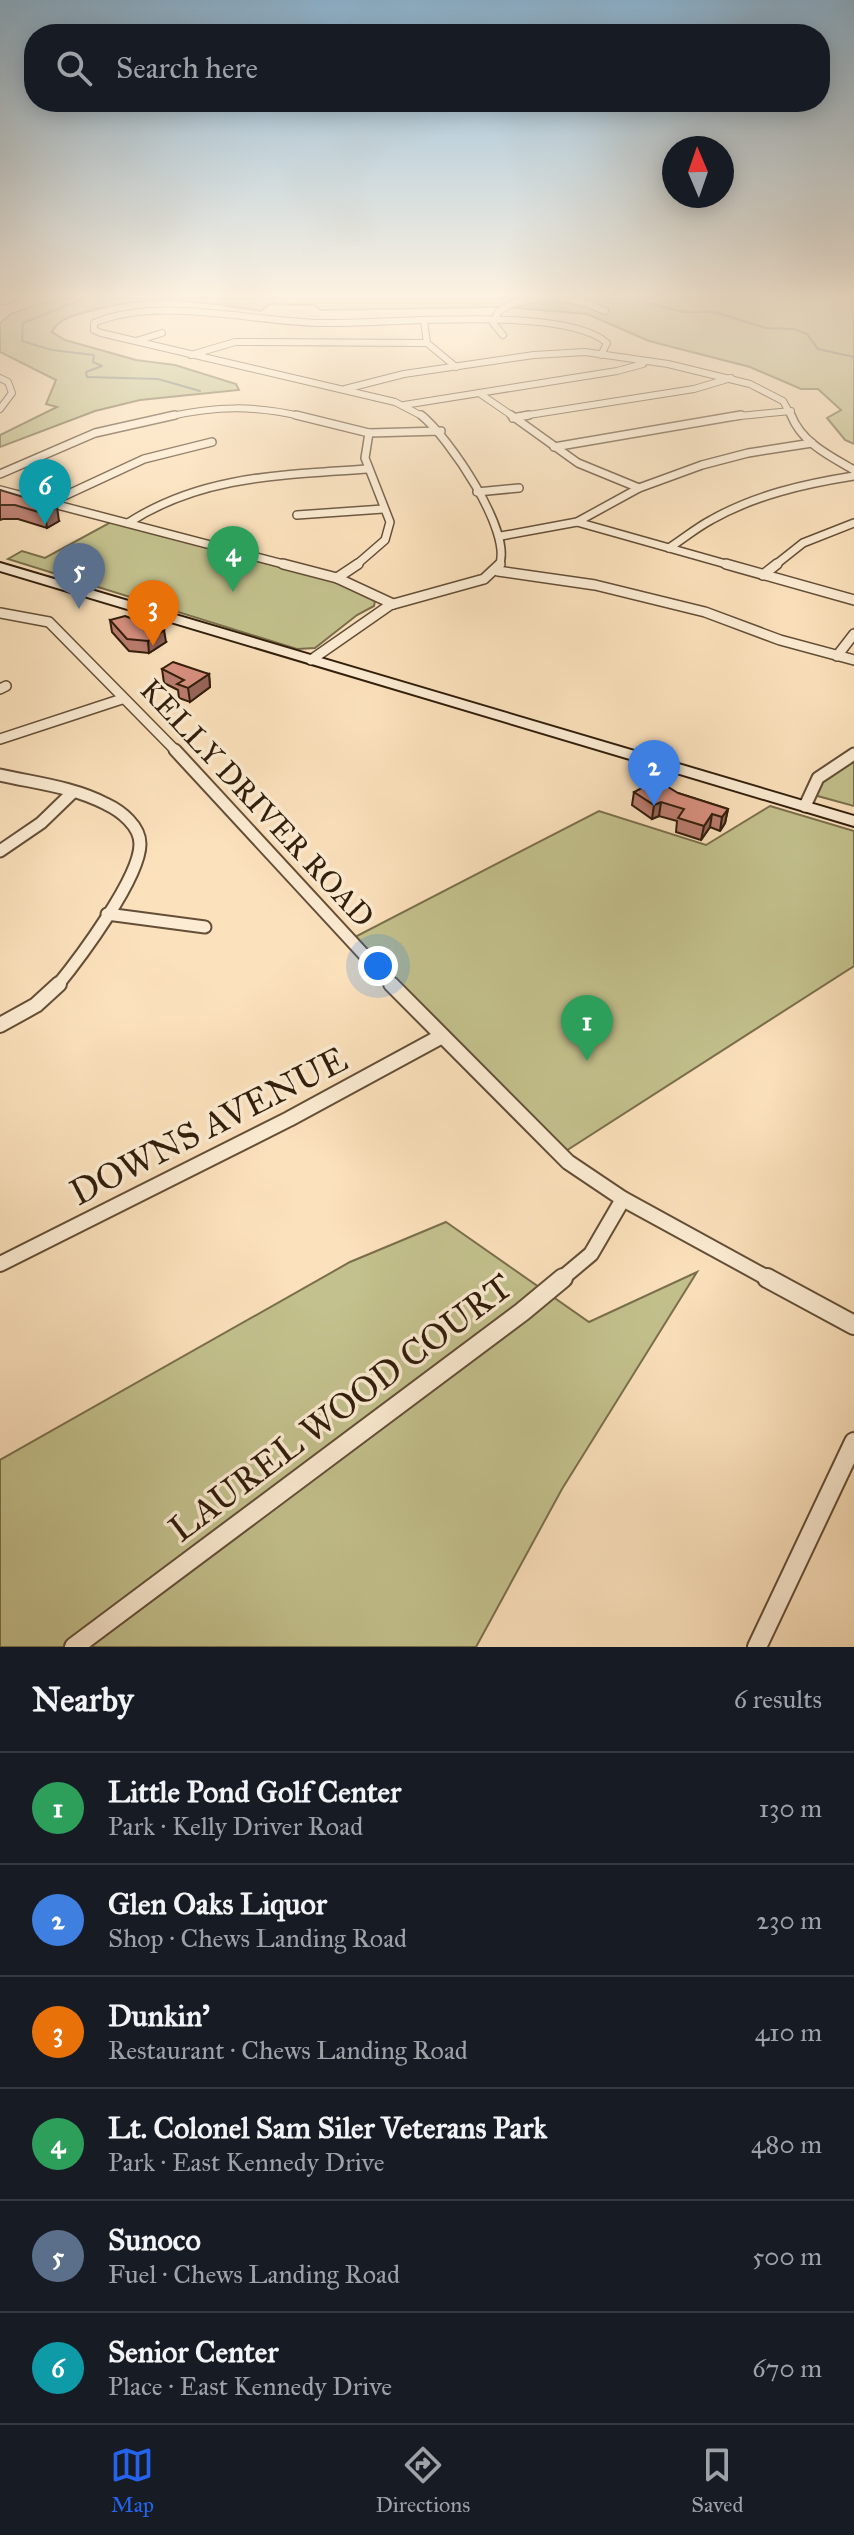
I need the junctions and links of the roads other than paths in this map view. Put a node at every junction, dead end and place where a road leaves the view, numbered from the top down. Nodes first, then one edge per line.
1 (278, 375) edge
2 (406, 375) edge
3 (593, 375) edge
4 (715, 375) edge
5 (0, 378) edge
6 (731, 378) junction
7 (344, 390) junction
8 (479, 393) junction
9 (403, 405) junction
10 (0, 409) edge
11 (791, 411) junction
12 (513, 418) junction
13 (441, 431) junction
14 (369, 433) junction
15 (212, 442) dead end
16 (812, 443) junction
17 (554, 447) junction
18 (368, 469) junction
19 (854, 473) edge
20 (0, 474) edge
21 (519, 488) dead end
22 (639, 488) junction
23 (0, 490) edge
24 (477, 492) junction
25 (49, 503) junction
26 (383, 509) junction
27 (297, 515) dead end
28 (577, 522) junction
29 (128, 523) junction
30 (854, 523) edge
31 (501, 536) junction
32 (669, 548) junction
33 (0, 567) edge
34 (498, 571) junction
35 (763, 575) junction
36 (337, 578) junction
37 (854, 600) edge
38 (393, 604) junction
39 (0, 613) edge
40 (854, 634) edge
41 (837, 656) junction
42 (311, 660) junction
43 (854, 660) edge
44 (122, 699) junction
45 (0, 739) edge
46 (854, 754) edge
47 (0, 775) edge
48 (72, 793) junction
49 (805, 806) junction
50 (854, 821) edge
51 (0, 851) edge
52 (107, 914) junction
53 (205, 927) dead end
54 (5, 1023) edge
55 (442, 1036) junction
56 (623, 1199) junction
57 (0, 1264) edge
58 (854, 1325) edge
59 (854, 1442) edge
60 (74, 1647) edge
61 (757, 1647) edge

1 - 7 street
2 - 7 street
3 - 8 street
4 - 6 street
5 - 10 street
6 - 11 street
6 - 12 street
7 - 9 street
8 - 9 street
8 - 12 street
9 - 13 street
11 - 16 street
11 - 17 street
12 - 17 street
13 - 14 street
13 - 24 street
14 - 18 street
14 - 20 street
15 - 25 street
16 - 19 street
16 - 22 street
17 - 22 street
18 - 26 street
18 - 29 street
19 - 32 street
21 - 24 street
22 - 28 street
23 - 25 street
24 - 31 street
25 - 29 street
26 - 27 street
26 - 36 street
28 - 31 street
28 - 32 street
29 - 36 street
30 - 35 street
31 - 34 street
32 - 35 street
33 - 42 main road
34 - 38 street
34 - 41 street
35 - 37 street
36 - 38 street
38 - 42 street
39 - 44 street, KELLY DRIVER ROAD
40 - 41 street
41 - 43 street
42 - 49 main road
44 - 45 street
44 - 55 street, KELLY DRIVER ROAD
46 - 49 street
47 - 48 street
48 - 51 street
48 - 52 street
49 - 50 main road
52 - 53 street
52 - 54 street
55 - 56 street, KELLY DRIVER ROAD
55 - 57 street, DOWNS AVENUE
56 - 58 street, KELLY DRIVER ROAD
56 - 60 street, LAUREL WOOD COURT
59 - 61 street

